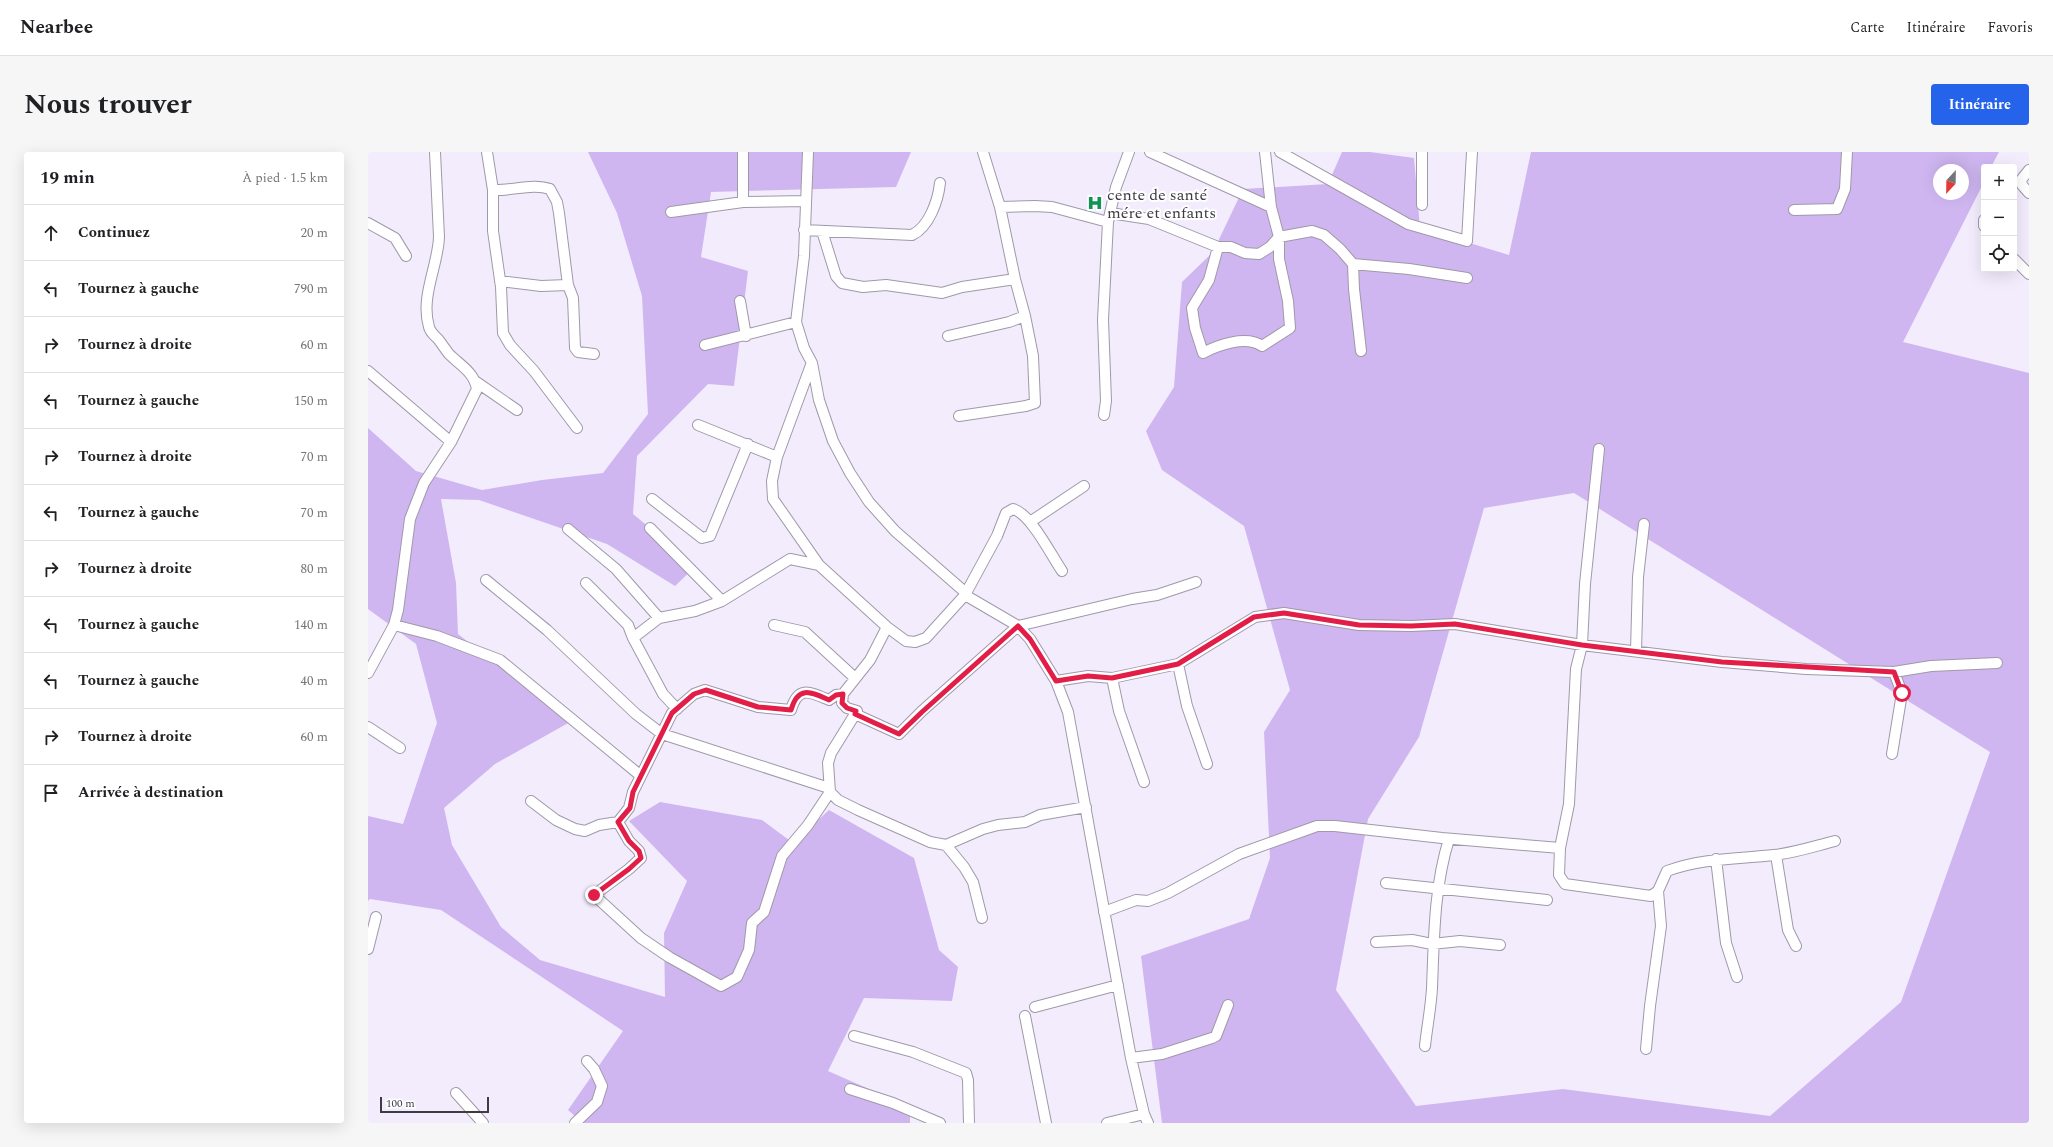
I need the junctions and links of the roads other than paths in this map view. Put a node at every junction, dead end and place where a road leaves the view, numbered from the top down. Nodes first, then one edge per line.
1 (435, 152) edge
2 (488, 152) edge
3 (743, 152) edge
4 (808, 152) edge
5 (983, 152) edge
6 (1129, 152) edge
7 (1150, 152) edge
8 (1265, 152) edge
9 (1280, 152) edge
10 (1422, 152) edge
11 (1472, 152) edge
12 (1847, 152) edge
13 (2029, 170) edge
14 (940, 183) dead end
15 (2018, 183) edge
16 (493, 190) junction
17 (2029, 193) edge
18 (806, 201) junction
19 (742, 202) junction
20 (1422, 204) dead end
21 (1000, 207) junction
22 (1271, 207) junction
23 (1794, 210) dead end
24 (671, 212) dead end
25 (1109, 217) junction
26 (368, 223) edge
27 (804, 230) junction
28 (822, 232) junction
29 (1278, 237) junction
30 (1218, 247) junction
31 (406, 256) dead end
32 (2017, 262) edge
33 (1353, 264) junction
34 (2029, 274) edge
35 (1467, 278) dead end
36 (1015, 279) junction
37 (500, 281) junction
38 (568, 285) junction
39 (740, 301) dead end
40 (1025, 316) junction
41 (796, 322) junction
42 (746, 336) junction
43 (948, 336) dead end
44 (705, 345) dead end
45 (1361, 351) dead end
46 (594, 354) dead end
47 (812, 363) junction
48 (368, 371) edge
49 (475, 380) junction
50 (517, 410) dead end
51 (1104, 415) dead end
52 (959, 416) dead end
53 (698, 425) dead end
54 (577, 428) dead end
55 (451, 442) junction
56 (748, 444) junction
57 (1599, 449) dead end
58 (777, 457) junction
59 (1084, 486) dead end
60 (652, 499) dead end
61 (1030, 522) junction
62 (1644, 524) dead end
63 (650, 528) dead end
64 (568, 529) dead end
65 (819, 565) junction
66 (1062, 571) dead end
67 (486, 580) dead end
68 (586, 582) dead end
69 (1196, 582) dead end
70 (966, 594) junction
71 (722, 601) junction
72 (659, 618) junction
73 (394, 625) junction
74 (774, 625) dead end
75 (1018, 626) junction
76 (887, 627) junction
77 (633, 638) junction
78 (1582, 645) junction
79 (1636, 651) junction
80 (372, 654) edge
81 (1997, 663) dead end
82 (1178, 664) junction
83 (1894, 672) junction
84 (368, 674) edge
85 (855, 678) junction
86 (1112, 678) junction
87 (1056, 681) junction
88 (843, 694) junction
89 (677, 710) junction
90 (855, 714) junction
91 (368, 727) edge
92 (662, 734) junction
93 (400, 748) dead end
94 (1892, 754) dead end
95 (1207, 764) dead end
96 (641, 776) junction
97 (1144, 782) dead end
98 (829, 790) junction
99 (531, 801) dead end
100 (1086, 807) junction
101 (618, 822) junction
102 (1449, 839) junction
103 (1834, 841) dead end
104 (946, 846) junction
105 (1560, 848) junction
106 (1776, 855) junction
107 (1716, 859) junction
108 (1386, 883) dead end
109 (1439, 888) junction
110 (1658, 891) junction
111 (1547, 900) dead end
112 (1104, 912) junction
113 (376, 918) dead end
114 (982, 918) dead end
115 (1376, 942) dead end
116 (1432, 944) junction
117 (1500, 945) dead end
118 (1796, 946) dead end
119 (368, 950) edge
120 (1737, 978) dead end
121 (1118, 985) junction
122 (1228, 1005) dead end
123 (1035, 1007) dead end
124 (1025, 1016) dead end
125 (854, 1036) dead end
126 (1425, 1046) dead end
127 (1646, 1049) dead end
128 (1131, 1058) junction
129 (587, 1061) dead end
130 (850, 1089) dead end
131 (456, 1093) dead end
132 (1146, 1118) edge
133 (483, 1123) edge
134 (575, 1123) edge
135 (940, 1123) edge
136 (968, 1123) edge
137 (1046, 1123) edge
138 (1107, 1123) edge

1 - 49 street
2 - 16 street
3 - 19 street
4 - 18 street
5 - 21 street
6 - 25 street
7 - 22 street
8 - 22 street
9 - 11 street
10 - 20 street
12 - 23 street
13 - 15 street
14 - 28 street
15 - 17 street
16 - 37 street
16 - 38 street
18 - 19 street
18 - 27 street
19 - 24 street
21 - 25 street
21 - 36 street
22 - 29 street
25 - 30 street
25 - 51 street
26 - 31 street
27 - 28 street
27 - 41 street
28 - 36 street
29 - 30 street
29 - 30 street
29 - 33 street
32 - 34 street
33 - 35 street
33 - 45 street
36 - 40 street
37 - 38 street
37 - 54 street
38 - 46 street
39 - 42 street
40 - 43 street
40 - 52 street
41 - 42 street
41 - 47 street
42 - 44 street
47 - 58 street
47 - 70 street
48 - 55 street
49 - 50 street
49 - 55 street
53 - 56 street
55 - 73 street
56 - 58 street
56 - 60 street
57 - 78 street
58 - 65 street
59 - 61 street
61 - 66 street
61 - 70 street
62 - 79 street
63 - 71 street
64 - 72 street
65 - 71 street
65 - 76 street
67 - 92 street
68 - 77 street
69 - 75 street
70 - 75 street
70 - 76 street
71 - 72 street
72 - 77 street
73 - 80 street
73 - 96 street
74 - 85 street
75 - 87 street
75 - 90 street
76 - 85 street
77 - 89 street
78 - 79 street
78 - 82 street
78 - 105 street
79 - 83 street
80 - 84 street
81 - 83 street
82 - 86 street
82 - 95 street
83 - 94 street
85 - 88 street
86 - 87 street
86 - 97 street
87 - 100 street
88 - 89 street
88 - 90 street
89 - 92 street
90 - 98 street
91 - 93 street
92 - 96 street
92 - 98 street
96 - 101 street
98 - 101 street
98 - 104 street
99 - 101 street
100 - 104 street
100 - 112 street
102 - 105 street
102 - 109 street
102 - 112 street
103 - 106 street
104 - 114 street
105 - 110 street
106 - 107 street
106 - 118 street
107 - 110 street
107 - 120 street
108 - 109 street
109 - 111 street
109 - 116 street
110 - 127 street
112 - 121 street
113 - 119 street
115 - 116 street
116 - 117 street
116 - 126 street
121 - 123 street
121 - 128 street
122 - 128 street
124 - 137 street
125 - 136 street
128 - 132 street
129 - 134 street
130 - 135 street
131 - 133 street
132 - 138 street

